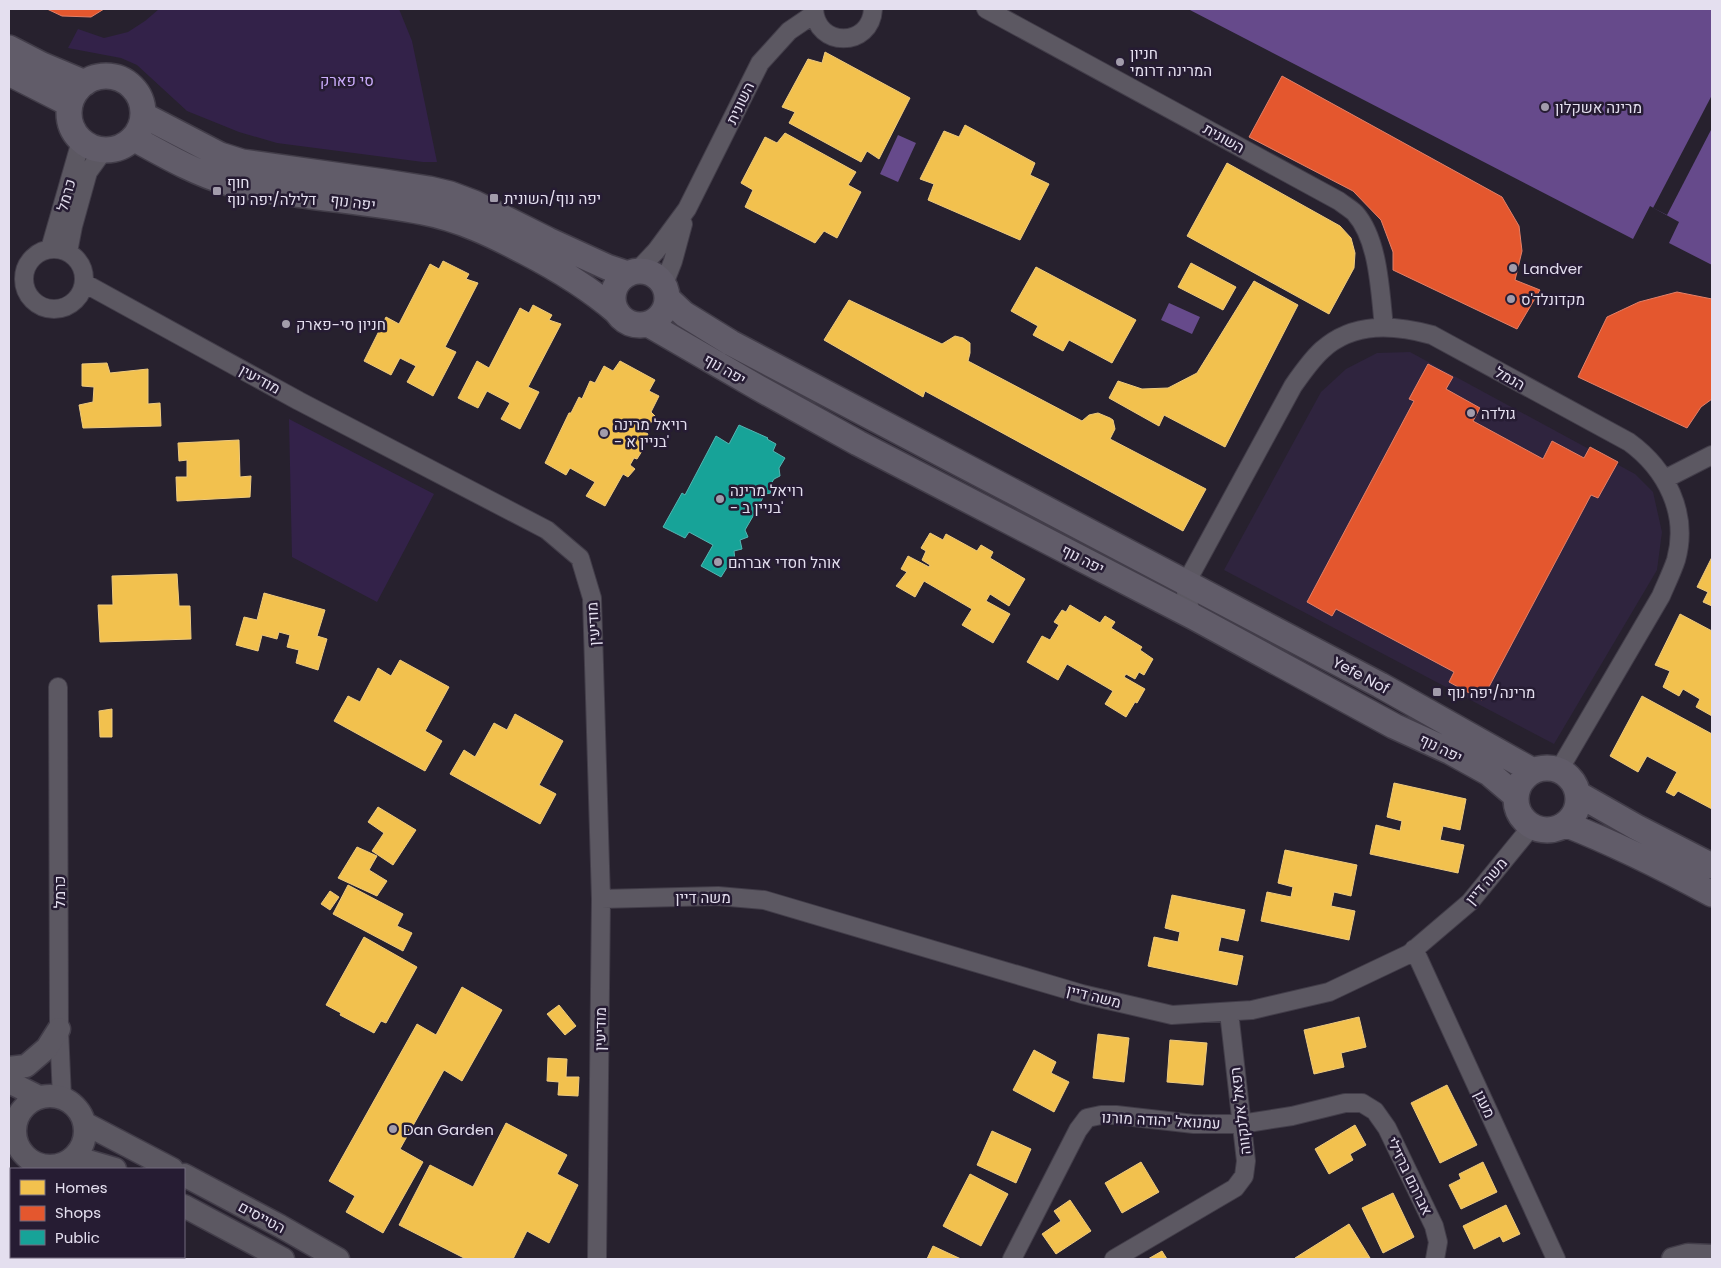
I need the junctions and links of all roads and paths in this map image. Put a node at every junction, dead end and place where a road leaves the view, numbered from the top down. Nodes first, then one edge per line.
1 (873, 9) edge
2 (986, 9) edge
3 (814, 12) edge
4 (9, 48) edge
5 (9, 73) edge
6 (85, 82) junction
7 (70, 104) junction
8 (143, 115) junction
9 (133, 138) junction
10 (81, 141) junction
11 (104, 150) junction
12 (687, 209) junction
13 (50, 248) junction
14 (68, 252) junction
15 (16, 273) edge
16 (632, 273) junction
17 (84, 283) junction
18 (666, 291) junction
19 (617, 312) junction
20 (648, 324) junction
21 (1384, 327) junction
22 (1712, 455) edge
23 (1665, 479) junction
24 (1186, 583) junction
25 (1194, 616) junction
26 (58, 687) dead end
27 (1559, 770) junction
28 (1533, 771) junction
29 (1578, 794) junction
30 (1516, 796) junction
31 (1565, 824) junction
32 (1532, 826) junction
33 (1712, 866) edge
34 (1712, 894) edge
35 (601, 899) junction
36 (1414, 950) junction
37 (1229, 1012) junction
38 (59, 1029) junction
39 (9, 1068) edge
40 (9, 1082) edge
41 (39, 1097) junction
42 (62, 1098) junction
43 (1362, 1103) joint
44 (12, 1119) edge
45 (84, 1123) junction
46 (1241, 1124) junction
47 (74, 1157) junction
48 (34, 1166) edge
49 (113, 1168) edge
50 (170, 1168) edge
51 (185, 1177) edge
52 (185, 1207) edge
53 (1712, 1256) edge
54 (283, 1259) edge
55 (338, 1259) edge
56 (597, 1259) edge
57 (1012, 1259) edge
58 (1114, 1259) edge
59 (1435, 1259) edge
60 (1556, 1259) edge
61 (1673, 1259) edge

1 - 3 street, השונית
2 - 21 street, השונית
3 - 12 street, השונית
4 - 6 main road
5 - 7 main road
6 - 7 main road
6 - 8 main road
7 - 10 main road
8 - 9 main road
8 - 16 main road, יפה נוף
9 - 11 main road
9 - 19 main road, יפה נוף
10 - 11 main road
10 - 13 street, כרמל
11 - 14 street, כרמל
12 - 16 street, השונית
12 - 18 street, השונית
13 - 14 street
13 - 15 street
14 - 17 street
15 - 17 street
16 - 18 main road
16 - 19 main road
17 - 35 street, מודיעין
18 - 20 main road
18 - 24 main road, יפה נוף
19 - 20 main road
20 - 25 main road, יפה נוף
21 - 23 street, הנמל
21 - 24 street, הנמל
22 - 23 street
23 - 27 street, הנמל
24 - 25 street
24 - 28 main road, Yefe Nof
25 - 30 main road, יפה נוף
26 - 38 street, כרמל
27 - 28 main road
27 - 29 main road
28 - 30 main road
29 - 31 main road
29 - 33 main road
30 - 32 main road
31 - 32 main road
31 - 34 main road
32 - 36 street, משה דיין
35 - 37 street, משה דיין
35 - 56 street, מודיעין
36 - 37 street, משה דיין
36 - 60 street, מעגן
37 - 46 street, רפאל אלנקווה
38 - 39 street
38 - 42 street, כרמל
40 - 41 street
41 - 42 street
41 - 44 street
42 - 45 street
43 - 46 street, עמנואל יהודה מורנו
43 - 59 street, אברהם ברזילי
44 - 48 street
45 - 47 street
45 - 50 street
46 - 57 street, עמנואל יהודה מורנו
46 - 58 street, רפאל אלנקווה
47 - 48 street
47 - 49 street
51 - 55 street, הטייסים
52 - 54 street, הטייסים
53 - 61 street

